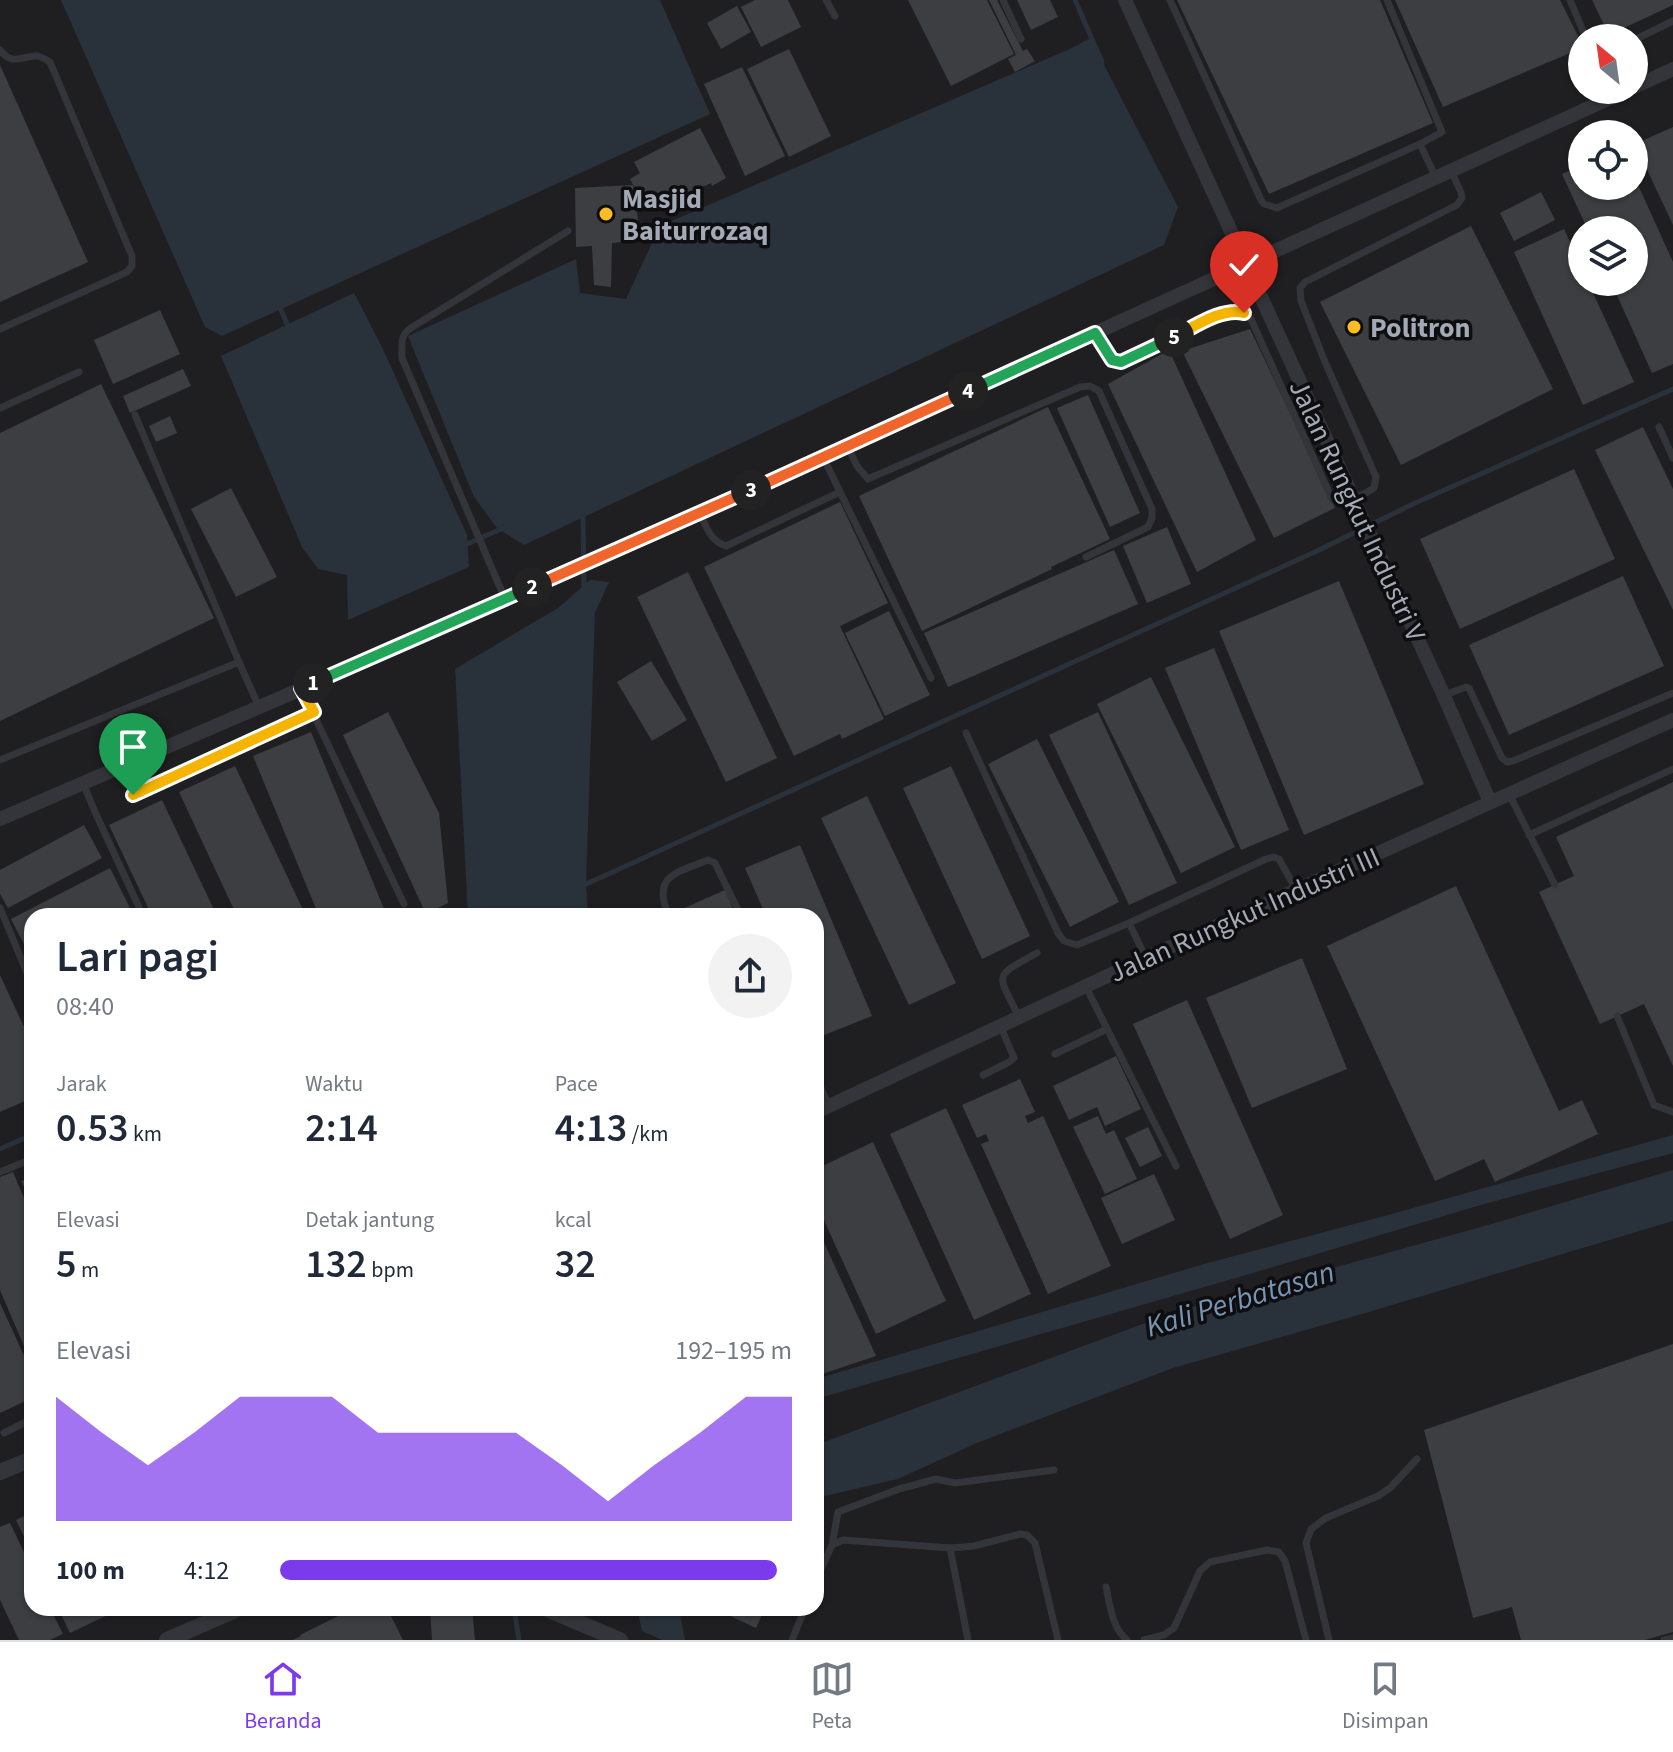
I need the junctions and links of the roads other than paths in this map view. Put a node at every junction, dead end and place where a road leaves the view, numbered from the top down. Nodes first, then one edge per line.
1 (826, 0) edge
2 (1003, 0) edge
3 (1125, 0) edge
4 (1170, 0) edge
5 (1387, 0) edge
6 (1570, 0) edge
7 (835, 16) dead end
8 (1673, 21) edge
9 (1580, 24) edge
10 (1648, 33) edge
11 (1021, 39) dead end
12 (0, 50) edge
13 (1673, 69) edge
14 (1648, 81) edge
15 (1589, 104) edge
16 (1420, 144) junction
17 (1451, 170) junction
18 (1436, 178) junction
19 (568, 231) dead end
20 (1245, 264) junction
21 (0, 329) edge
22 (1095, 333) junction
23 (79, 372) dead end
24 (0, 408) edge
25 (135, 415) dead end
26 (1659, 427) dead end
27 (848, 446) junction
28 (823, 457) junction
29 (1673, 458) edge
30 (840, 492) junction
31 (1352, 498) junction
32 (700, 513) junction
33 (1086, 557) dead end
34 (505, 599) junction
35 (239, 662) junction
36 (931, 678) dead end
37 (301, 688) junction
38 (1673, 693) edge
39 (1444, 696) junction
40 (259, 707) junction
41 (314, 712) junction
42 (1673, 720) edge
43 (966, 733) dead end
44 (0, 760) edge
45 (1673, 769) edge
46 (83, 783) junction
47 (1509, 793) junction
48 (133, 795) dead end
49 (1490, 802) junction
50 (0, 819) edge
51 (1529, 835) junction
52 (1555, 885) dead end
53 (1297, 891) junction
54 (404, 904) dead end
55 (0, 908) edge
56 (139, 908) edge
57 (665, 908) edge
58 (737, 908) edge
59 (1129, 923) junction
60 (1037, 953) dead end
61 (1146, 958) junction
62 (24, 966) edge
63 (1086, 987) junction
64 (1617, 1016) dead end
65 (1019, 1017) junction
66 (1000, 1025) junction
67 (1107, 1029) junction
68 (1055, 1054) dead end
69 (983, 1075) dead end
70 (824, 1108) edge
71 (1673, 1112) edge
72 (24, 1162) edge
73 (1176, 1166) dead end
74 (0, 1172) edge
75 (24, 1423) edge
76 (4, 1433) dead end
77 (1417, 1459) dead end
78 (24, 1462) edge
79 (1054, 1470) dead end
80 (0, 1472) edge
81 (832, 1545) junction
82 (950, 1548) junction
83 (824, 1562) edge
84 (1106, 1587) dead end
85 (222, 1616) edge
86 (563, 1616) edge
87 (802, 1616) edge
88 (1673, 1638) edge
89 (167, 1640) edge
90 (620, 1640) edge
91 (792, 1640) edge
92 (968, 1640) edge
93 (1058, 1640) edge
94 (1127, 1640) edge
95 (1144, 1640) edge
96 (1306, 1640) edge
97 (1329, 1640) edge
98 (1664, 1640) edge

1 - 7 lane
2 - 11 lane
3 - 20 street, Jalan Rungkut Industri V
4 - 16 lane
5 - 16 lane
6 - 9 lane
8 - 10 lane
12 - 21 lane
13 - 14 street
15 - 17 street
16 - 18 lane
17 - 18 street
17 - 31 lane
18 - 20 street
19 - 34 lane
20 - 22 street
20 - 31 street, Jalan Rungkut Industri V
22 - 27 street
22 - 31 lane
23 - 24 lane
25 - 35 lane
26 - 29 lane
27 - 28 street
27 - 33 lane
28 - 30 lane
28 - 32 street
30 - 32 lane
30 - 36 lane
31 - 39 street, Jalan Rungkut Industri V
32 - 34 street
34 - 37 street
35 - 40 lane
35 - 44 lane
37 - 40 street
37 - 41 lane
38 - 39 lane
39 - 49 street, Jalan Rungkut Industri V
40 - 46 street
41 - 48 lane
41 - 54 lane
42 - 47 street, Jalan Rungkut Industri III
43 - 59 lane
45 - 51 lane
46 - 50 street
46 - 56 lane
47 - 49 street, Jalan Rungkut Industri III
47 - 51 lane
49 - 53 street, Jalan Rungkut Industri III
51 - 52 lane
53 - 59 lane
53 - 61 street, Jalan Rungkut Industri III
55 - 62 lane
57 - 58 lane
59 - 61 lane
60 - 65 lane
61 - 63 street, Jalan Rungkut Industri III
63 - 65 street, Jalan Rungkut Industri III
63 - 67 lane
64 - 71 lane
65 - 66 street, Jalan Rungkut Industri III
66 - 69 lane
66 - 70 street, Jalan Rungkut Industri III
67 - 68 lane
67 - 73 lane
72 - 74 lane
75 - 76 lane
77 - 97 lane
78 - 80 street
79 - 81 lane
81 - 82 lane
81 - 83 lane
82 - 92 lane
82 - 93 lane
84 - 94 lane
85 - 89 street
86 - 90 street
87 - 91 lane
88 - 98 lane
95 - 96 lane

